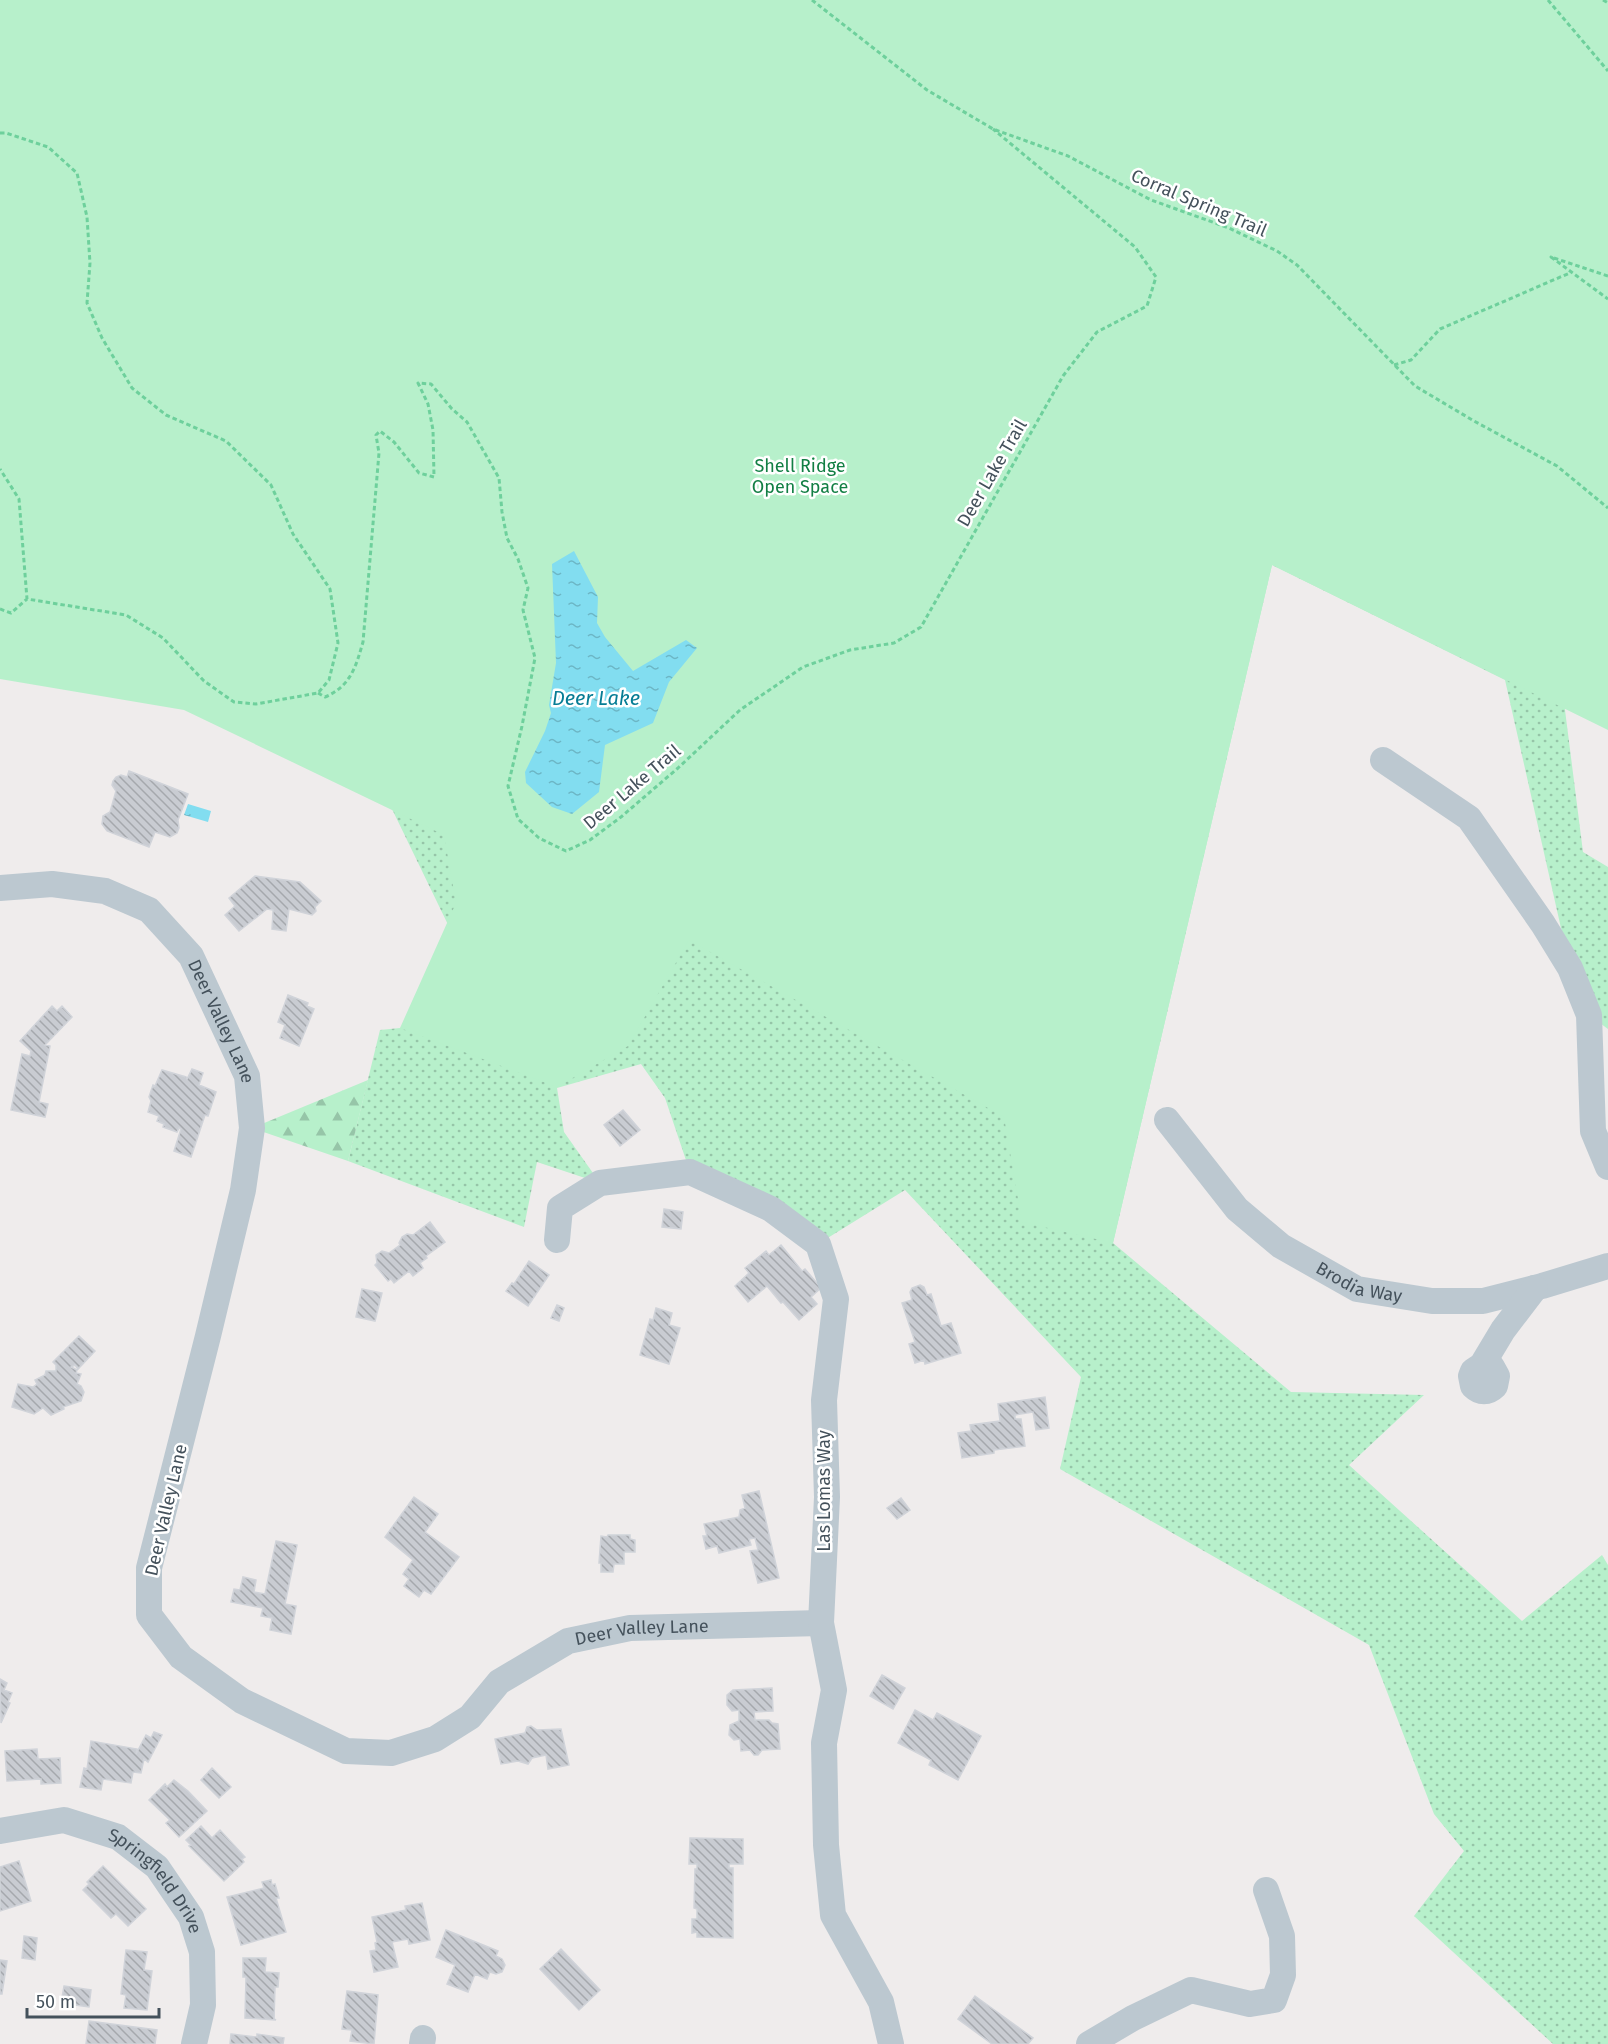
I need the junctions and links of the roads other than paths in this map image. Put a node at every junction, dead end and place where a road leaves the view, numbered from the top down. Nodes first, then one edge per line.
1 (1383, 760) dead end
2 (0, 888) edge
3 (1167, 1120) dead end
4 (1608, 1167) edge
5 (557, 1240) dead end
6 (1608, 1266) edge
7 (1535, 1288) junction
8 (1482, 1365) dead end
9 (821, 1623) junction
10 (0, 1831) edge
11 (1266, 1890) dead end
12 (194, 2044) edge
13 (891, 2044) edge
14 (1089, 2044) edge

1 - 4 street
2 - 9 street, Deer Valley Lane
3 - 7 street, Brodia Way
5 - 9 street, Las Lomas Way
6 - 7 street, Brodia Way
7 - 8 street
9 - 13 street, Las Lomas Way
10 - 12 street, Springfield Drive
11 - 14 street

